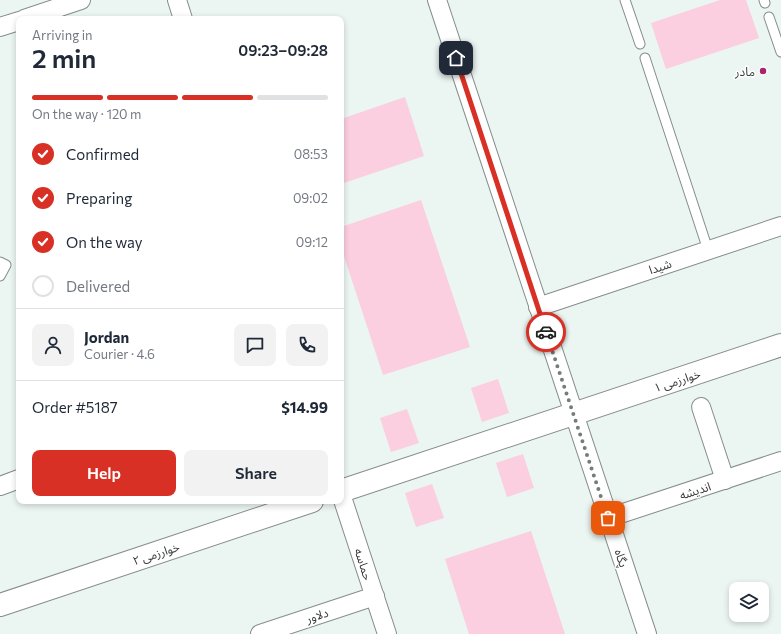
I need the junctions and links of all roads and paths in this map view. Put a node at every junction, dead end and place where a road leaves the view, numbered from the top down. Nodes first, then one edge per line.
1 (81, 0) edge
2 (177, 0) edge
3 (437, 0) edge
4 (625, 0) edge
5 (33, 16) edge
6 (182, 16) edge
7 (769, 17) dead end
8 (16, 21) edge
9 (0, 27) edge
10 (640, 44) dead end
11 (781, 52) edge
12 (644, 58) dead end
13 (781, 226) edge
14 (708, 250) junction
15 (0, 262) edge
16 (0, 276) edge
17 (538, 307) junction
18 (781, 346) edge
19 (701, 407) dead end
20 (574, 414) junction
21 (780, 464) edge
22 (16, 480) edge
23 (725, 480) junction
24 (0, 486) edge
25 (344, 492) edge
26 (344, 502) edge
27 (303, 504) edge
28 (608, 518) junction
29 (375, 596) junction
30 (0, 605) edge
31 (260, 634) edge
32 (388, 634) edge
33 (646, 634) edge

1 - 5 street
2 - 6 street
3 - 17 street, پگاه
4 - 10 lane
7 - 11 lane
8 - 9 street
12 - 14 lane
13 - 14 street, شیدا
14 - 17 street, شیدا
15 - 16 lane
17 - 20 street, پگاه
18 - 20 street, خوارزمی ۱
19 - 23 street
20 - 25 street, خوارزمی ۱
20 - 28 street, پگاه
21 - 23 street, اندیشه
22 - 24 street
23 - 28 street, اندیشه
26 - 29 street, حماسه
27 - 30 street, خوارزمی ۲
28 - 33 street, پگاه
29 - 31 street, دلاور
29 - 32 street, حماسه

